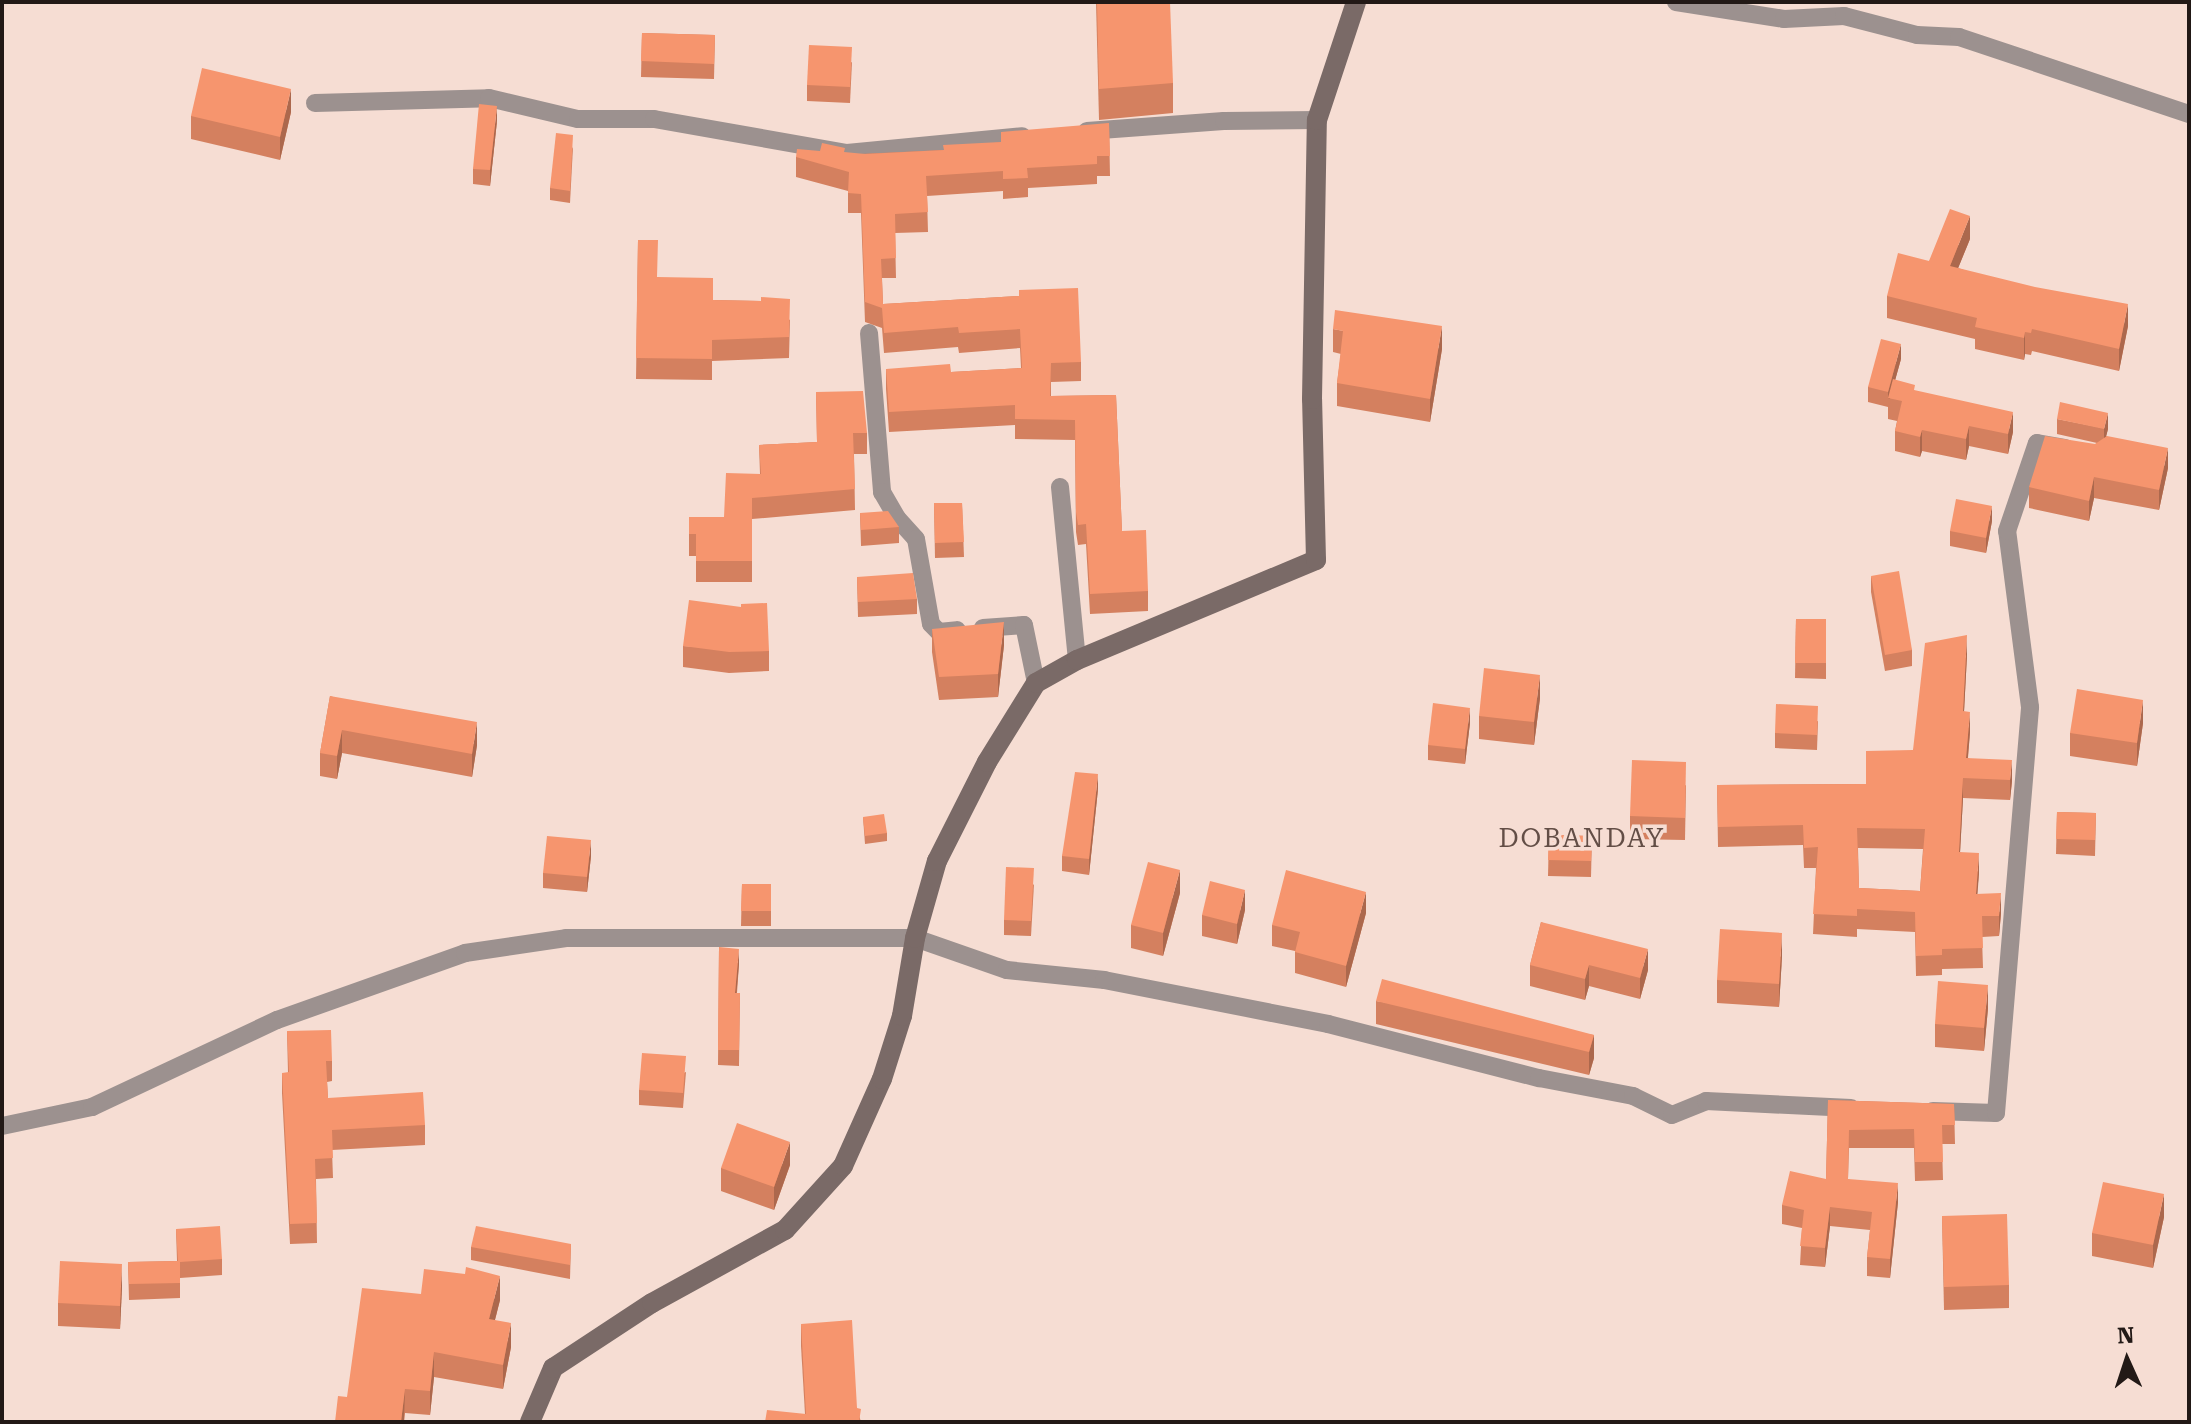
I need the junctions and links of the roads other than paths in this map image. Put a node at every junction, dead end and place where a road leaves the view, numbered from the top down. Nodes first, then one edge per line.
1 (1356, 2) edge
2 (1676, 2) edge
3 (315, 103) dead end
4 (2189, 114) edge
5 (1317, 120) junction
6 (1068, 132) edge
7 (1037, 134) edge
8 (869, 333) dead end
9 (2082, 451) edge
10 (1060, 487) dead end
11 (1077, 660) junction
12 (1036, 683) junction
13 (915, 938) junction
14 (1874, 1109) edge
15 (1920, 1110) edge
16 (2, 1126) edge
17 (530, 1422) edge

1 - 5 street
2 - 4 street
3 - 7 street
5 - 6 street
5 - 11 street
8 - 12 street
9 - 15 street
10 - 11 street
11 - 12 street
12 - 13 street
13 - 14 street
13 - 16 street
13 - 17 street

